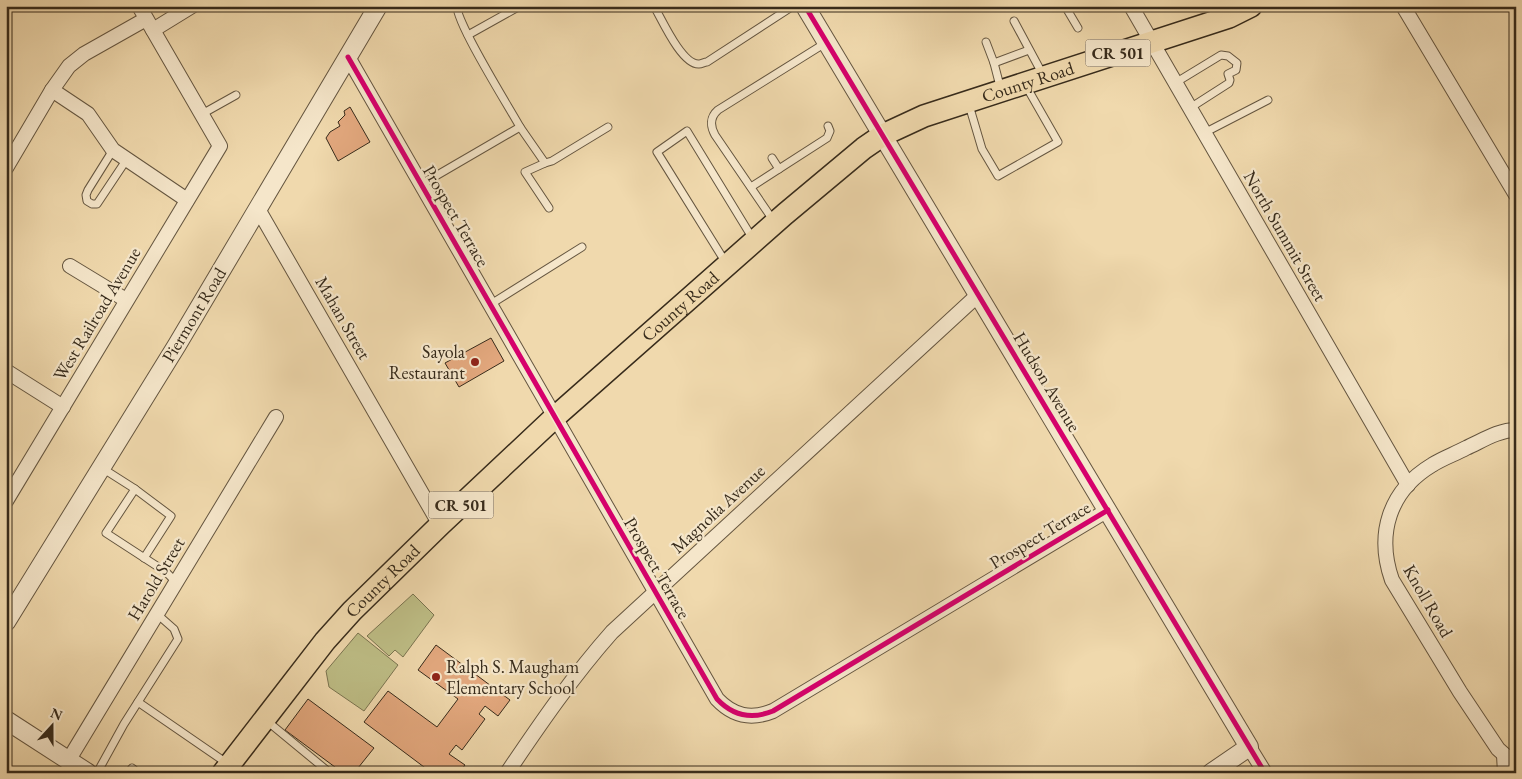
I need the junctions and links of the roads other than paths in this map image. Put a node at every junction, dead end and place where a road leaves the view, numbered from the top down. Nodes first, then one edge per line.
1 (139, 6) edge
2 (192, 6) edge
3 (378, 6) edge
4 (457, 6) edge
5 (520, 6) edge
6 (654, 6) edge
7 (793, 6) edge
8 (805, 6) edge
9 (1065, 6) edge
10 (1131, 6) edge
11 (1251, 6) edge
12 (1403, 6) edge
13 (1014, 21) dead end
14 (149, 24) junction
15 (1078, 28) dead end
16 (468, 35) junction
17 (827, 42) junction
18 (986, 42) dead end
19 (1152, 42) junction
20 (1028, 50) junction
21 (348, 57) junction
22 (994, 63) junction
23 (1035, 80) junction
24 (1175, 83) junction
25 (52, 90) junction
26 (1001, 92) junction
27 (236, 95) dead end
28 (1268, 100) dead end
29 (968, 102) junction
30 (1190, 108) junction
31 (202, 114) junction
32 (828, 126) dead end
33 (520, 127) junction
34 (608, 127) dead end
35 (1204, 133) junction
36 (883, 135) junction
37 (113, 150) junction
38 (772, 158) dead end
39 (127, 159) junction
40 (545, 163) junction
41 (6, 168) edge
42 (779, 169) junction
43 (422, 184) junction
44 (751, 187) junction
45 (1516, 195) edge
46 (187, 200) junction
47 (258, 208) junction
48 (549, 208) dead end
49 (775, 224) junction
50 (754, 241) junction
51 (582, 247) dead end
52 (727, 265) junction
53 (70, 266) dead end
54 (979, 294) junction
55 (126, 300) junction
56 (491, 304) junction
57 (6, 371) edge
58 (63, 407) junction
59 (276, 417) dead end
60 (555, 417) junction
61 (1516, 430) edge
62 (101, 468) junction
63 (1408, 485) junction
64 (135, 489) junction
65 (6, 501) edge
66 (1108, 510) junction
67 (440, 525) junction
68 (144, 558) junction
69 (176, 582) junction
70 (655, 592) junction
71 (157, 614) junction
72 (6, 622) edge
73 (138, 702) junction
74 (265, 719) junction
75 (6, 720) edge
76 (1249, 747) junction
77 (1504, 755) junction
78 (1516, 765) edge
79 (82, 769) edge
80 (226, 769) edge
81 (128, 773) edge
82 (138, 773) edge
83 (330, 773) edge
84 (507, 773) edge
85 (1211, 773) edge
86 (1265, 773) edge
87 (1505, 773) edge

1 - 14 street
2 - 14 street
3 - 21 street, Piermont Road
4 - 16 lane
5 - 16 lane
6 - 7 lane
8 - 17 street, Hudson Avenue
9 - 15 lane
10 - 19 street, North Summit Street
11 - 19 main road, County Road / CR 501
12 - 45 street
13 - 20 lane
14 - 25 street
14 - 31 street
16 - 33 lane
17 - 36 street, Hudson Avenue
17 - 44 lane
18 - 22 lane
19 - 23 main road, County Road / CR 501
19 - 24 street, North Summit Street
20 - 22 lane
20 - 23 lane
21 - 43 street, Prospect Terrace
21 - 47 street, Piermont Road
22 - 26 lane
23 - 26 main road, County Road / CR 501
23 - 29 lane
24 - 30 street, North Summit Street
24 - 30 lane
25 - 37 street
25 - 41 street
26 - 29 main road, County Road / CR 501
27 - 31 lane
28 - 35 lane
29 - 36 main road, County Road / CR 501
30 - 35 street, North Summit Street
31 - 46 street, West Railroad Avenue
32 - 42 lane
33 - 40 lane
33 - 43 lane
34 - 40 lane
35 - 63 street, North Summit Street
36 - 49 main road, County Road / CR 501
36 - 54 street, Hudson Avenue
37 - 39 street
37 - 39 lane
38 - 42 lane
39 - 46 street
40 - 48 lane
42 - 44 lane
43 - 56 street, Prospect Terrace
44 - 49 lane
46 - 55 street, West Railroad Avenue
47 - 62 street, Piermont Road
47 - 67 street, Mahan Street
49 - 50 main road, County Road / CR 501
50 - 52 main road, County Road / CR 501
50 - 52 lane
51 - 56 lane
52 - 60 main road, County Road / CR 501
53 - 55 street
54 - 66 street, Hudson Avenue
54 - 70 street, Magnolia Avenue
55 - 58 street, West Railroad Avenue
56 - 60 street, Prospect Terrace
57 - 58 street
58 - 65 street, West Railroad Avenue
59 - 69 street, Harold Street
60 - 67 main road, County Road / CR 501
60 - 70 street, Prospect Terrace
61 - 63 street, Knoll Road
62 - 64 lane
62 - 72 street, Piermont Road
63 - 77 street, Knoll Road
64 - 68 lane
64 - 68 lane
66 - 70 street, Prospect Terrace
66 - 76 street, Hudson Avenue
67 - 74 main road, County Road / CR 501
68 - 69 lane
69 - 71 street, Harold Street
70 - 84 street, Magnolia Avenue
71 - 73 lane
71 - 79 street, Harold Street
73 - 79 lane
73 - 80 lane
74 - 80 main road, County Road / CR 501
74 - 83 lane
75 - 79 street
76 - 85 street
76 - 86 street, Hudson Avenue
77 - 78 street, Knoll Road
77 - 87 street
81 - 82 lane

